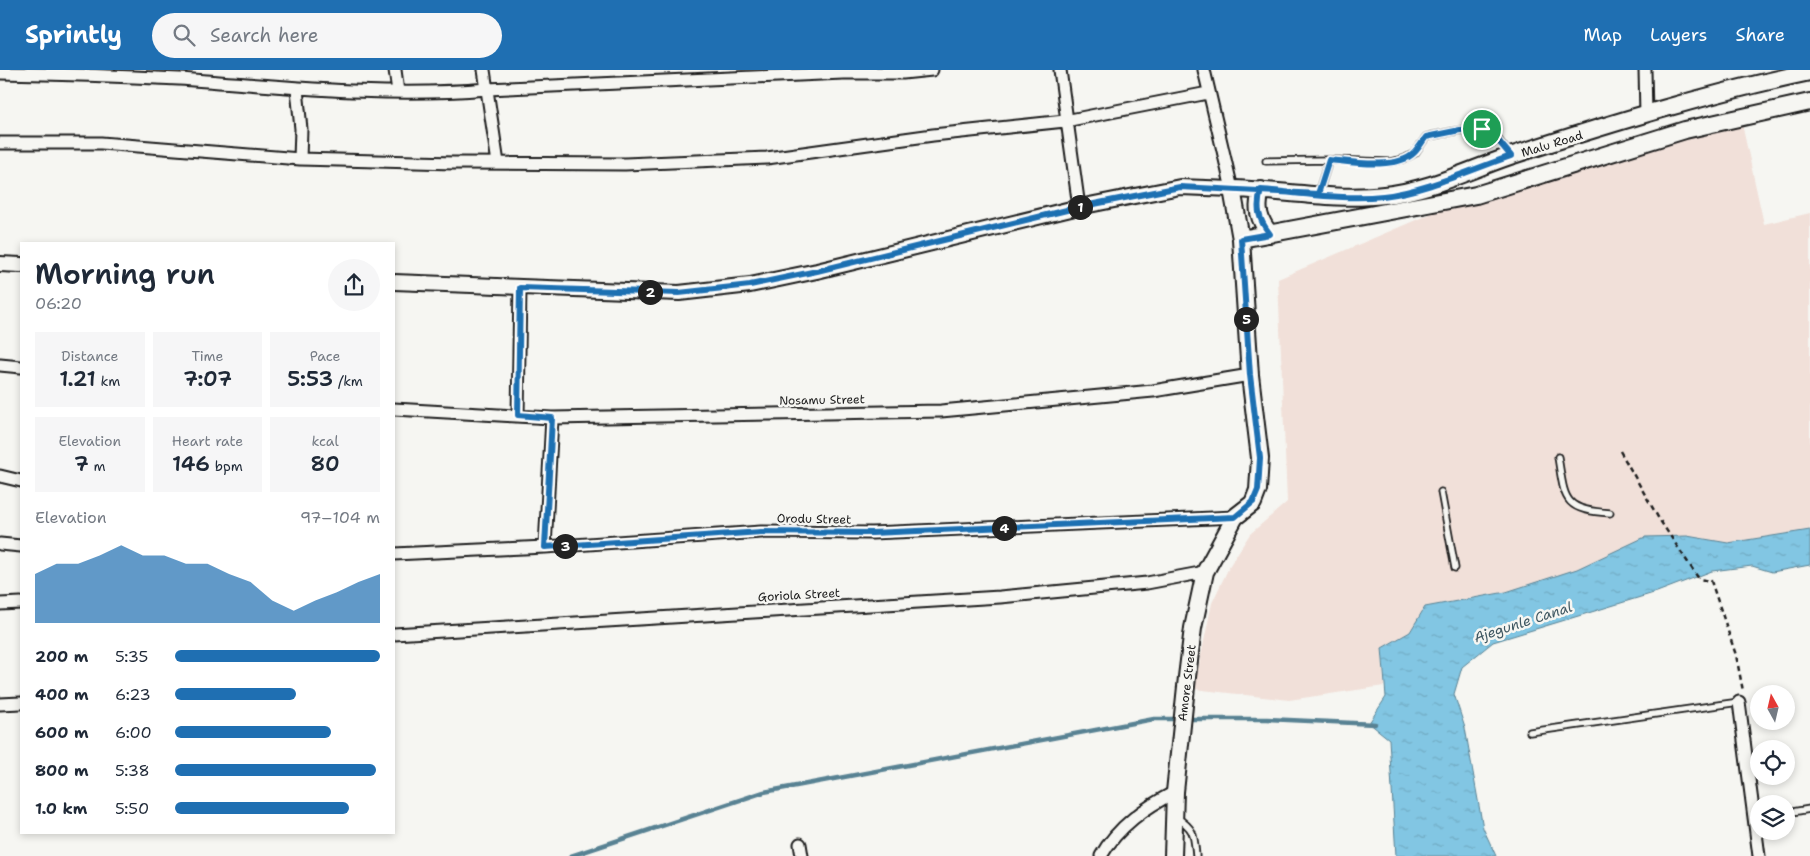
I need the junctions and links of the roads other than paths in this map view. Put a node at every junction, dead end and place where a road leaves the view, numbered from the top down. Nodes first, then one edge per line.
1 (395, 70) edge
2 (484, 70) edge
3 (932, 70) edge
4 (1060, 70) edge
5 (1204, 70) edge
6 (1645, 70) edge
7 (1810, 72) edge
8 (0, 73) edge
9 (296, 89) junction
10 (486, 89) junction
11 (398, 92) junction
12 (1208, 93) junction
13 (1810, 102) edge
14 (1682, 104) junction
15 (1646, 114) junction
16 (1065, 121) junction
17 (1685, 130) junction
18 (0, 143) edge
19 (1511, 156) junction
20 (300, 159) junction
21 (1329, 160) junction
22 (1266, 161) dead end
23 (498, 163) junction
24 (1225, 189) junction
25 (1261, 190) junction
26 (1318, 194) junction
27 (1079, 207) junction
28 (1270, 234) junction
29 (1241, 239) junction
30 (0, 264) edge
31 (20, 265) edge
32 (395, 282) edge
33 (520, 288) junction
34 (0, 365) edge
35 (20, 367) edge
36 (1250, 375) junction
37 (395, 408) edge
38 (518, 415) junction
39 (552, 418) junction
40 (1558, 457) dead end
41 (0, 476) edge
42 (20, 481) edge
43 (1441, 492) dead end
44 (1610, 513) dead end
45 (1235, 517) junction
46 (0, 544) edge
47 (20, 546) edge
48 (545, 547) junction
49 (395, 554) edge
50 (1455, 568) dead end
51 (1205, 572) junction
52 (20, 603) edge
53 (0, 604) edge
54 (395, 634) edge
55 (1739, 702) joint
56 (20, 703) edge
57 (0, 704) edge
58 (1530, 732) dead end
59 (1175, 792) junction
60 (1753, 795) edge
61 (1810, 809) edge
62 (1795, 811) edge
63 (1174, 816) junction
64 (1758, 840) edge
65 (800, 844) dead end
66 (802, 856) edge
67 (1101, 856) edge
68 (1173, 856) edge
69 (1196, 856) edge
70 (1759, 856) edge

1 - 11 street
2 - 10 street
3 - 10 street
4 - 16 street
5 - 12 street
6 - 15 street
7 - 14 main road, Malu Road
8 - 9 street
9 - 11 street
9 - 20 street
10 - 11 street
10 - 23 street
12 - 16 street
12 - 24 street
13 - 17 main road, Malu Road
14 - 15 main road, Malu Road
14 - 17 main road
15 - 19 main road, Malu Road
16 - 23 street
16 - 27 street
17 - 28 main road, Malu Road
18 - 20 street
19 - 21 lane
19 - 26 main road, Malu Road
20 - 23 street
21 - 22 lane
21 - 26 lane
24 - 25 main road, Malu Road
24 - 27 street
24 - 29 main road, Amore Street
25 - 26 main road, Malu Road
25 - 28 main road
27 - 33 street
28 - 29 main road, Malu Road
29 - 36 main road, Amore Street
30 - 31 street
32 - 33 street
33 - 38 street
34 - 35 street
36 - 39 street, Nosamu Street
36 - 45 main road, Amore Street
37 - 38 street, Nosamu Street
38 - 39 street, Nosamu Street
39 - 48 street
40 - 44 lane
41 - 42 street
43 - 50 lane
45 - 48 street, Orodu Street
45 - 51 main road, Amore Street
46 - 47 street
48 - 49 street, Orodu Street
51 - 54 street, Goriola Street
51 - 59 main road, Amore Street
52 - 53 street
55 - 58 lane
55 - 60 street
56 - 57 street
59 - 63 main road, Amore Street
59 - 67 street
61 - 62 lane
63 - 68 main road, Amore Street
63 - 69 lane
64 - 70 street
65 - 66 street

